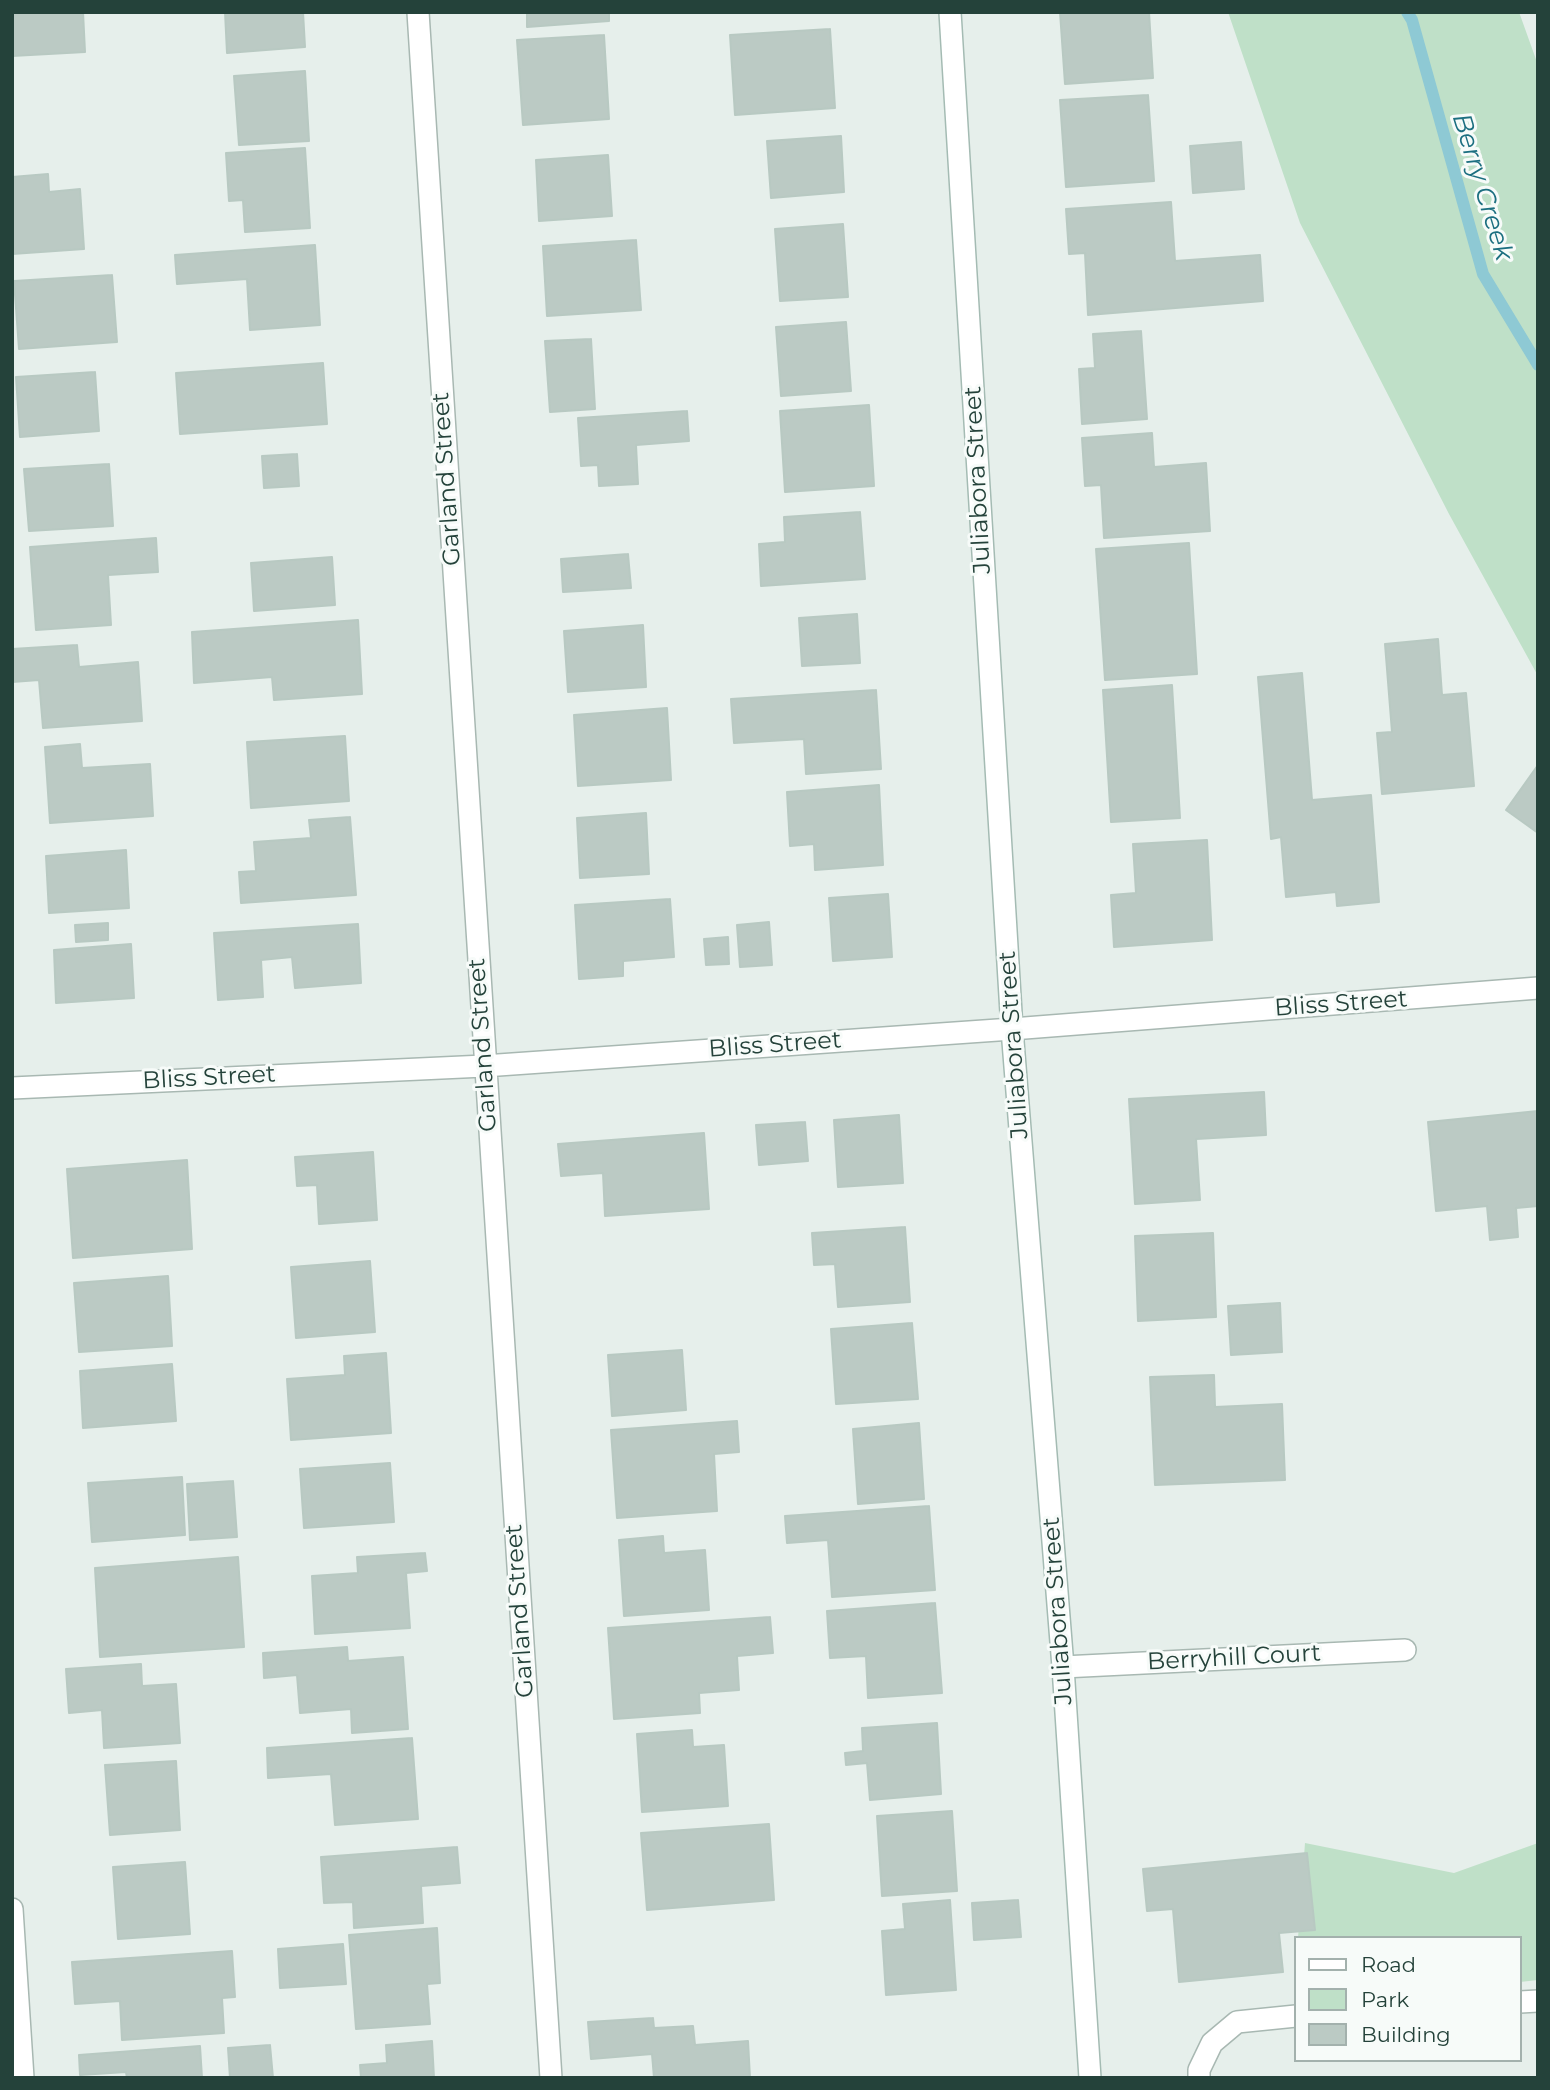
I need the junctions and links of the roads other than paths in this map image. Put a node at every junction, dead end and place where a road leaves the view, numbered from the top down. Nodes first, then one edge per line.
1 (418, 12) edge
2 (950, 12) edge
3 (1538, 988) edge
4 (1012, 1029) junction
5 (484, 1066) junction
6 (12, 1088) edge
7 (1405, 1650) dead end
8 (1063, 1667) junction
9 (12, 1909) edge
10 (1294, 2016) edge
11 (23, 2078) edge
12 (551, 2078) edge
13 (1090, 2078) edge
14 (1199, 2078) edge

1 - 5 street, Garland Street
2 - 4 street, Juliabora Street
3 - 4 street, Bliss Street
4 - 5 street, Bliss Street
4 - 8 street, Juliabora Street
5 - 6 street, Bliss Street
5 - 12 street, Garland Street
7 - 8 street, Berryhill Court
8 - 13 street, Juliabora Street
9 - 11 street
10 - 14 street

